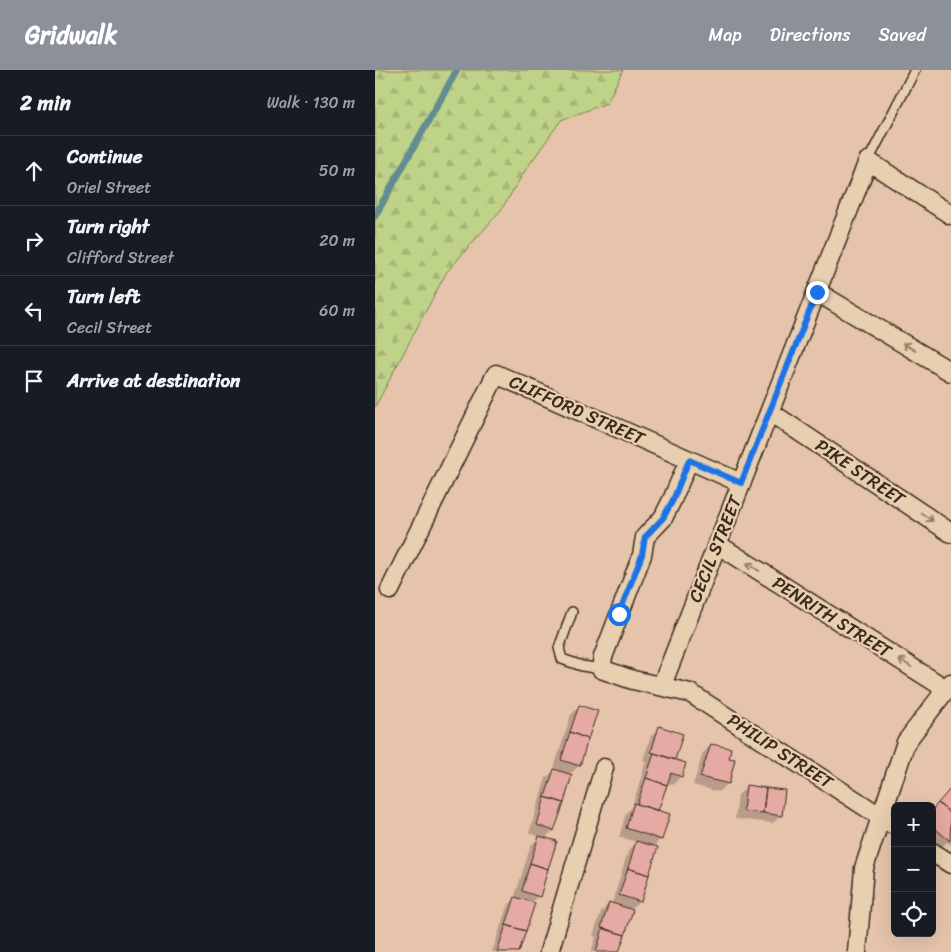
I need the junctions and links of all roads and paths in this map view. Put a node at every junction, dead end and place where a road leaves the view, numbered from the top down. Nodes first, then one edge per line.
1 (915, 70) edge
2 (868, 162) junction
3 (951, 215) edge
4 (817, 292) junction
5 (951, 372) edge
6 (769, 412) junction
7 (689, 460) junction
8 (741, 483) junction
9 (951, 533) edge
10 (717, 544) junction
11 (389, 590) dead end
12 (572, 612) dead end
13 (601, 669) junction
14 (661, 686) junction
15 (949, 686) edge
16 (605, 768) dead end
17 (888, 821) edge
18 (936, 855) edge
19 (951, 864) edge
20 (549, 952) edge
21 (857, 952) edge

1 - 2 lane
2 - 3 street
2 - 4 street, CECIL STREET
5 -> 4 street
4 - 6 street, CECIL STREET
6 - 8 street, CECIL STREET
6 -> 9 street, PIKE STREET
7 - 8 street, CLIFFORD STREET
7 - 11 street, CLIFFORD STREET
7 - 13 street
8 - 10 street, CECIL STREET
10 - 14 street, CECIL STREET
15 -> 10 street, PENRITH STREET
12 - 13 lane
13 - 14 street, PHILIP STREET
14 - 17 street, PHILIP STREET
15 - 17 street
16 - 20 street
17 - 21 street
18 - 19 street

